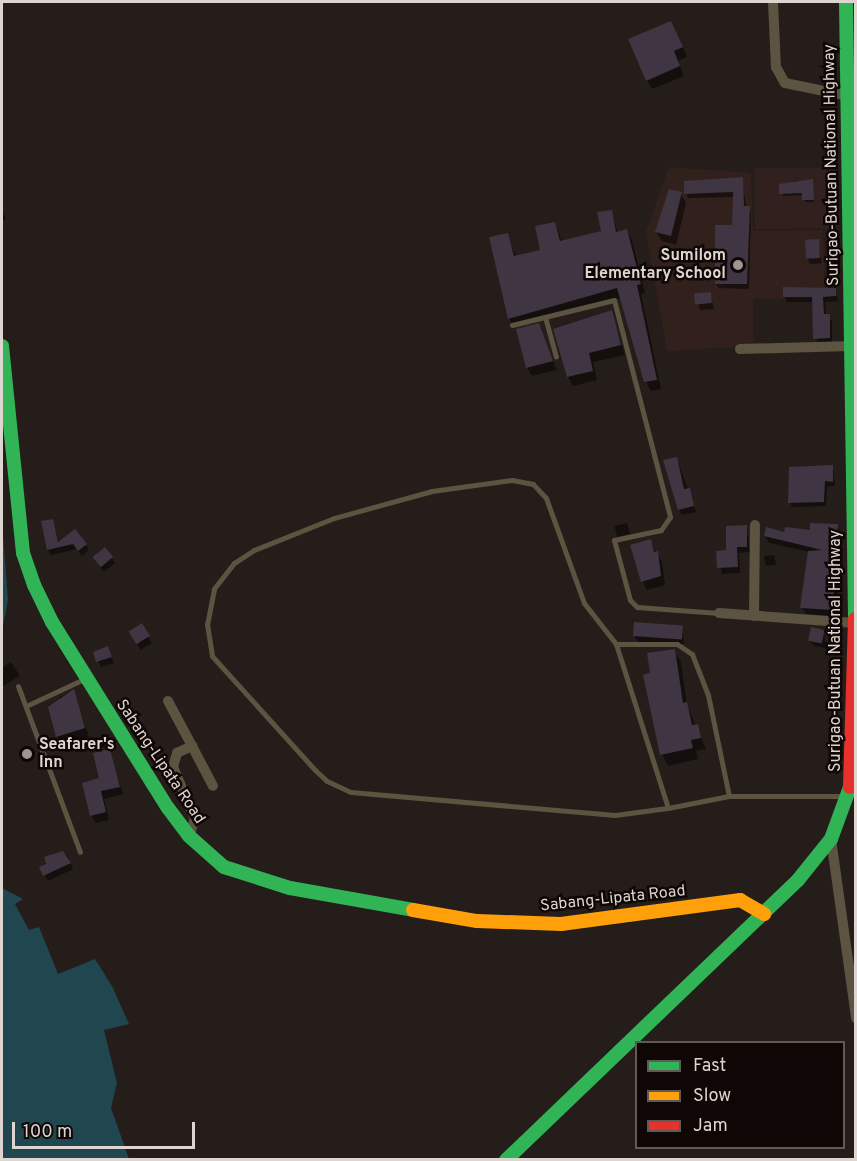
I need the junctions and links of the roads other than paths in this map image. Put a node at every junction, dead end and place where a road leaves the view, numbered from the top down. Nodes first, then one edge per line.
1 (773, 2) edge
2 (846, 2) edge
3 (848, 96) junction
4 (853, 268) edge
5 (545, 317) junction
6 (512, 325) dead end
7 (2, 346) edge
8 (851, 346) junction
9 (740, 349) dead end
10 (556, 357) dead end
11 (854, 458) edge
12 (755, 525) dead end
13 (719, 614) joint
14 (754, 616) junction
15 (855, 623) edge
16 (616, 644) junction
17 (86, 679) junction
18 (18, 686) dead end
19 (168, 701) dead end
20 (26, 706) junction
21 (192, 746) junction
22 (213, 786) dead end
23 (729, 796) junction
24 (849, 796) junction
25 (668, 808) junction
26 (189, 836) junction
27 (831, 839) junction
28 (80, 852) dead end
29 (764, 914) junction
30 (855, 1017) edge
31 (506, 1160) edge

1 - 3 street
2 - 3 main road, Surigao-Butuan National Highway
3 - 4 main road, Surigao-Butuan National Highway
4 - 8 main road, Surigao-Butuan National Highway
5 - 6 lane
5 - 10 lane
5 - 13 lane
7 - 17 main road, Sabang-Lipata Road
8 - 9 street
8 - 11 main road, Surigao-Butuan National Highway
11 - 15 main road, Surigao-Butuan National Highway
12 - 14 street
13 - 14 street
14 - 15 street
15 - 24 main road, Surigao-Butuan National Highway
16 - 23 lane
16 - 25 lane
16 - 25 lane
17 - 20 lane
17 - 26 main road, Sabang-Lipata Road
18 - 20 lane
19 - 21 street
20 - 28 lane
21 - 22 street
21 - 26 street
23 - 24 lane
23 - 25 lane
24 - 27 main road, Surigao-Butuan National Highway
26 - 29 main road, Sabang-Lipata Road
27 - 29 main road, Surigao-Butuan National Highway
27 - 30 street
29 - 31 main road, Surigao-Butuan National Highway

